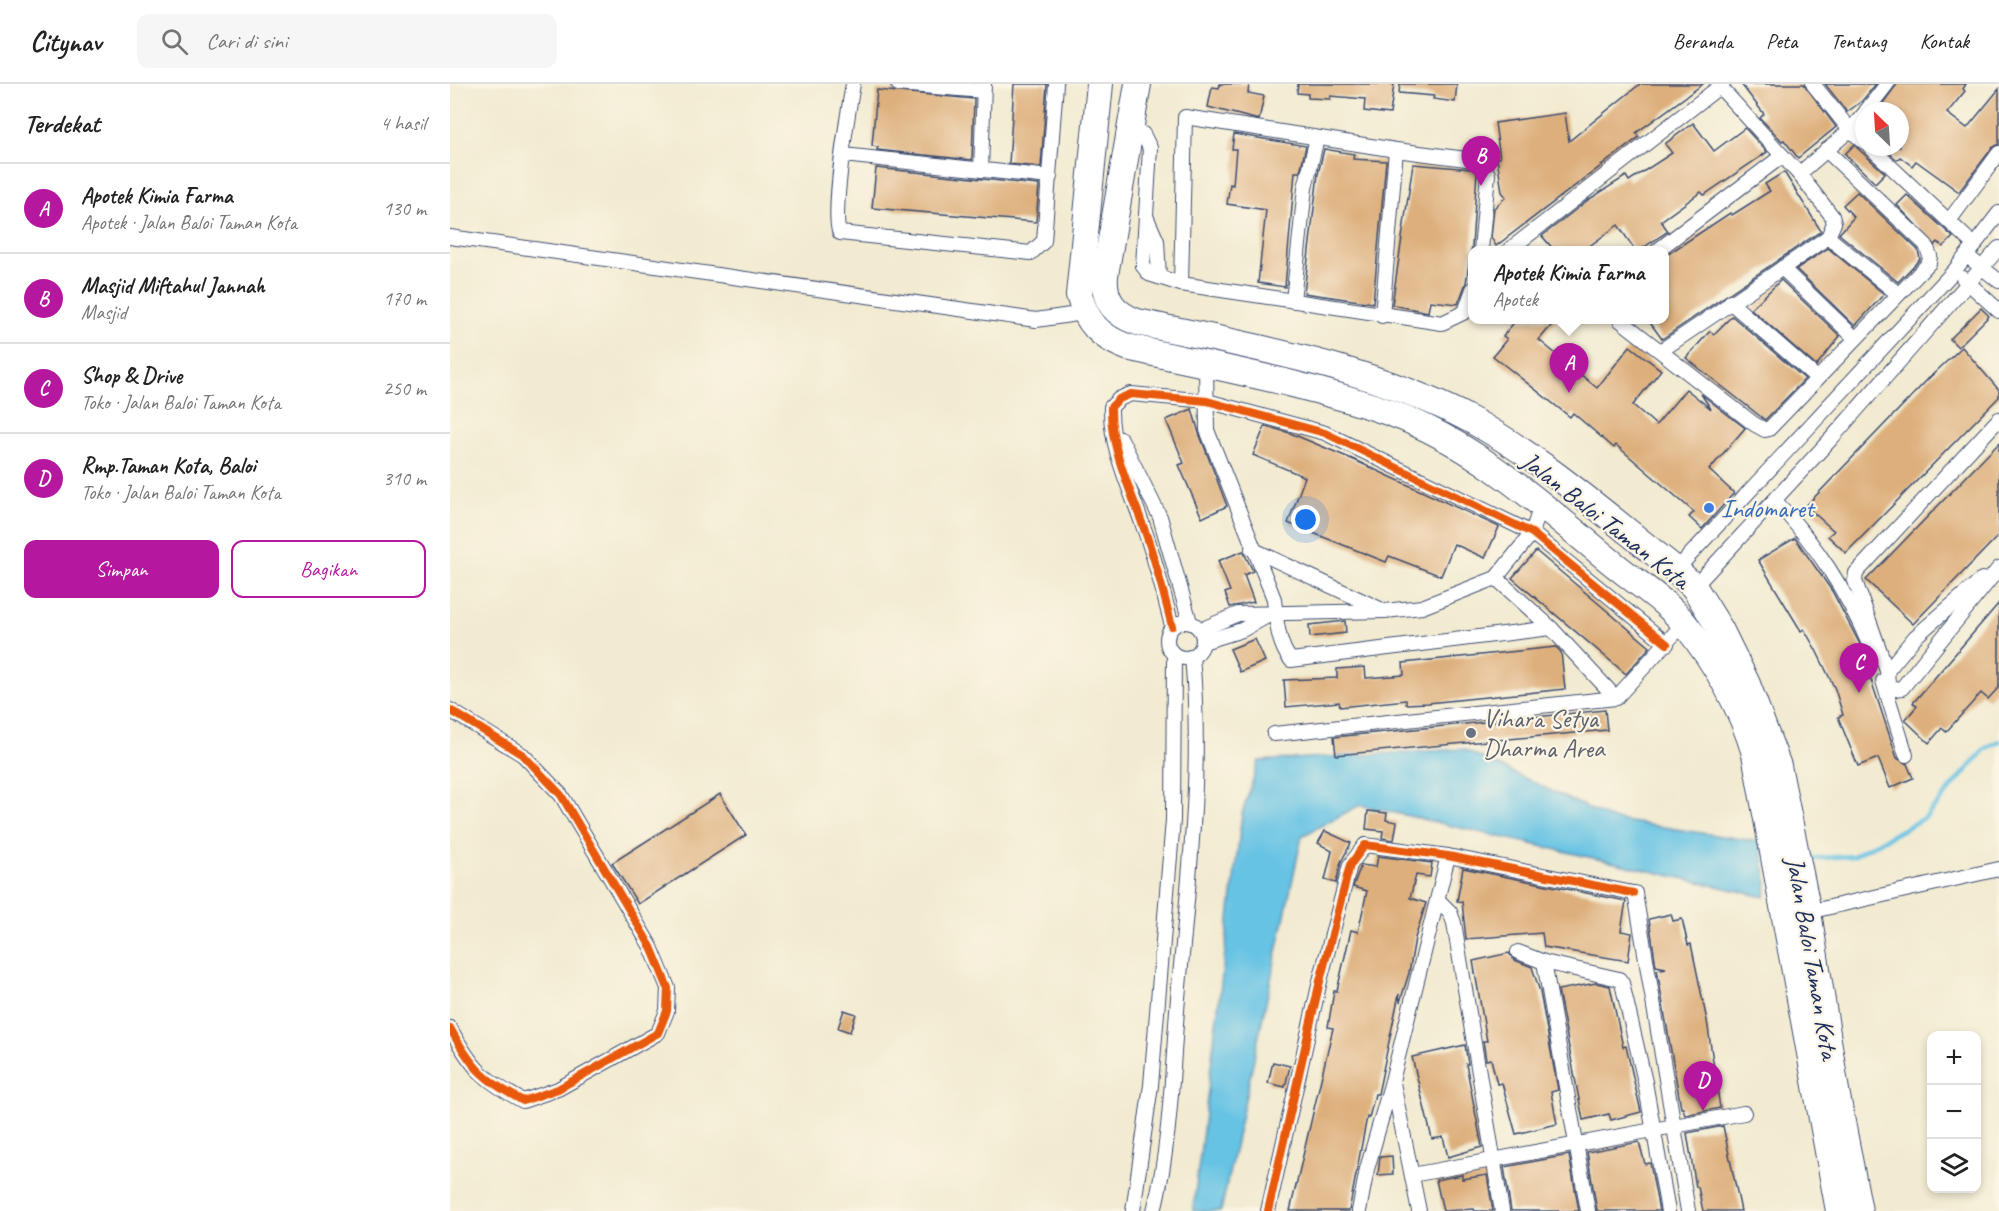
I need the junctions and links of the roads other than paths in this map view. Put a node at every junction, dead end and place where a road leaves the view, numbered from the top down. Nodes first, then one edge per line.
1 (852, 84) edge
2 (898, 84) edge
3 (1056, 84) edge
4 (1101, 84) edge
5 (1138, 84) edge
6 (1813, 84) edge
7 (1887, 84) edge
8 (1721, 85) edge
9 (983, 87) edge
10 (1873, 102) edge
11 (1855, 124) edge
12 (1850, 130) junction
13 (1855, 134) edge
14 (1317, 138) junction
15 (1137, 139) junction
16 (1395, 150) junction
17 (1826, 150) junction
18 (1999, 153) edge
19 (843, 155) junction
20 (1782, 156) junction
21 (1880, 156) edge
22 (981, 170) junction
23 (1799, 174) junction
24 (1050, 177) junction
25 (1999, 213) edge
26 (1949, 221) junction
27 (450, 237) edge
28 (1828, 237) junction
29 (1523, 241) junction
30 (1481, 246) edge
31 (1515, 246) edge
32 (1530, 246) edge
33 (1663, 246) edge
34 (1999, 248) edge
35 (1971, 251) junction
36 (1984, 267) junction
37 (1782, 268) junction
38 (1955, 270) junction
39 (1999, 281) edge
40 (1181, 284) junction
41 (1969, 284) junction
42 (1898, 294) junction
43 (1293, 301) junction
44 (1730, 302) junction
45 (1468, 303) edge
46 (1999, 311) edge
47 (1084, 313) junction
48 (1382, 316) junction
49 (1626, 324) edge
50 (1855, 338) junction
51 (1662, 350) junction
52 (1206, 365) junction
53 (1351, 373) junction
54 (1817, 378) junction
55 (1344, 398) junction
56 (1207, 401) junction
57 (1111, 418) junction
58 (1999, 419) edge
59 (1774, 501) junction
60 (1541, 505) junction
61 (1532, 532) junction
62 (1252, 549) junction
63 (1998, 568) edge
64 (1496, 578) junction
65 (1685, 579) junction
66 (1385, 611) junction
67 (1275, 612) junction
68 (1684, 623) junction
69 (1172, 626) junction
70 (1551, 628) junction
71 (1198, 631) junction
72 (1667, 644) junction
73 (1174, 655) junction
74 (1192, 657) junction
75 (1887, 671) junction
76 (1616, 698) junction
77 (450, 710) edge
78 (1274, 734) dead end
79 (1906, 755) dead end
80 (1448, 856) junction
81 (1786, 859) junction
82 (1999, 869) edge
83 (1438, 900) junction
84 (1808, 912) junction
85 (1518, 952) dead end
86 (1545, 962) junction
87 (450, 1028) edge
88 (1392, 1081) junction
89 (1826, 1094) junction
90 (1744, 1113) dead end
91 (1673, 1124) junction
92 (1654, 1128) junction
93 (1576, 1144) junction
94 (1494, 1161) junction
95 (1412, 1175) junction
96 (1133, 1211) edge
97 (1154, 1211) edge
98 (1268, 1211) edge
99 (1359, 1211) edge
100 (1419, 1211) edge
101 (1503, 1211) edge
102 (1588, 1211) edge
103 (1668, 1211) edge
104 (1688, 1211) edge
105 (1839, 1211) edge
106 (1859, 1211) edge

1 - 19 street
2 - 9 street
3 - 24 street
4 - 47 highway, Jalan Baloi Taman Kota
5 - 15 highway
6 - 12 street
7 - 10 street
8 - 20 street
8 - 29 street
9 - 22 street
11 - 12 street
12 - 13 street
12 - 17 street
14 - 16 street
14 - 40 street
14 - 43 street
15 - 40 street
15 - 53 highway, Jalan Baloi Taman Kota
16 - 30 street
16 - 48 street
17 - 23 street
17 - 42 street
18 - 26 street
19 - 22 street
19 - 24 street
20 - 23 street
20 - 33 street
21 - 26 street
22 - 24 street
23 - 28 street
25 - 35 street
26 - 35 street
27 - 47 street
28 - 37 street
28 - 42 street
29 - 31 street
29 - 32 street
34 - 36 street
35 - 36 street
35 - 38 street
36 - 39 street
36 - 41 street
37 - 44 street
37 - 50 street
38 - 41 street
38 - 65 street
40 - 43 street
41 - 46 street
41 - 59 street
42 - 50 street
43 - 48 street
44 - 51 street
44 - 54 street
45 - 48 street
47 - 52 highway, Jalan Baloi Taman Kota
49 - 51 street
50 - 54 street
51 - 54 street
52 - 55 highway, Jalan Baloi Taman Kota
52 - 56 street
53 - 55 highway
53 - 65 highway, Jalan Baloi Taman Kota
55 - 60 highway, Jalan Baloi Taman Kota
56 - 57 street
56 - 61 street
56 - 62 street
57 - 69 street
57 - 71 street
58 - 75 street
59 - 65 street
59 - 79 street
60 - 61 street
60 - 68 highway, Jalan Baloi Taman Kota
61 - 64 street
61 - 72 street
62 - 66 street
62 - 67 street
63 - 75 street
63 - 75 street
64 - 66 street
64 - 70 street
65 - 81 highway, Jalan Baloi Taman Kota
66 - 67 street
67 - 70 street
67 - 71 street
68 - 72 street
68 - 81 highway, Jalan Baloi Taman Kota
69 - 71 street
69 - 73 street
70 - 76 street
71 - 74 street
72 - 76 street
73 - 74 street
73 - 96 street
74 - 97 street
76 - 78 street
77 - 87 street
80 - 83 street
80 - 91 street
80 - 98 street
81 - 84 highway, Jalan Baloi Taman Kota
81 - 89 highway, Jalan Baloi Taman Kota
82 - 84 street
83 - 88 street
83 - 94 street
84 - 89 highway, Jalan Baloi Taman Kota
85 - 86 street
86 - 92 street
86 - 93 street
88 - 95 street
88 - 99 street
89 - 105 highway, Jalan Baloi Taman Kota
89 - 106 highway, Jalan Baloi Taman Kota
90 - 91 street
91 - 92 street
91 - 104 street
92 - 93 street
92 - 103 street
93 - 94 street
93 - 102 street
94 - 95 street
94 - 101 street
95 - 100 street

